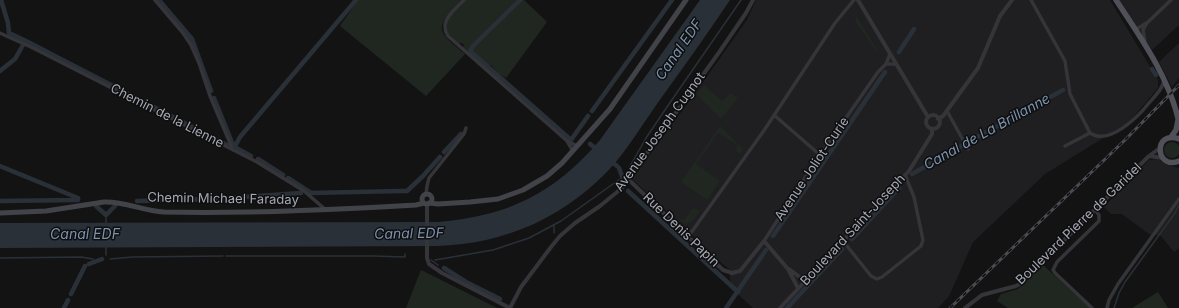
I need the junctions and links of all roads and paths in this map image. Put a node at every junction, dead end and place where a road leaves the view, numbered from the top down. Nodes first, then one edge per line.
1 (155, 0) edge
2 (464, 0) edge
3 (686, 0) edge
4 (753, 0) edge
5 (854, 0) edge
6 (858, 0) edge
7 (1012, 0) edge
8 (1032, 0) edge
9 (1116, 0) edge
10 (1171, 0) edge
11 (1148, 22) junction
12 (1135, 30) junction
13 (0, 33) edge
14 (1146, 49) junction
15 (890, 54) junction
16 (886, 64) junction
17 (896, 64) junction
18 (1164, 79) junction
19 (1159, 92) junction
20 (1170, 92) junction
21 (947, 111) junction
22 (774, 115) junction
23 (928, 117) junction
24 (938, 119) junction
25 (1179, 121) edge
26 (466, 128) dead end
27 (932, 129) junction
28 (1090, 133) junction
29 (1171, 137) junction
30 (1179, 139) edge
31 (566, 140) junction
32 (966, 145) dead end
33 (577, 146) junction
34 (1065, 146) dead end
35 (1160, 148) junction
36 (233, 150) junction
37 (573, 151) junction
38 (820, 155) junction
39 (1149, 156) junction
40 (1163, 158) junction
41 (1177, 163) edge
42 (905, 175) junction
43 (628, 179) junction
44 (1179, 199) edge
45 (427, 200) junction
46 (327, 210) junction
47 (1095, 210) junction
48 (0, 213) edge
49 (688, 237) junction
50 (764, 241) junction
51 (843, 241) junction
52 (788, 269) junction
53 (736, 272) joint
54 (805, 280) junction
55 (798, 288) junction
56 (510, 308) edge
57 (780, 308) edge
58 (965, 308) edge
59 (1092, 308) edge
60 (1107, 308) edge

1 - 36 street
2 - 31 street
3 - 33 main road
4 - 43 street, Avenue Joseph Cugnot
5 - 22 street
6 - 15 street
7 - 21 street
8 - 28 street
9 - 12 main road
10 - 11 street
11 - 12 street
11 - 14 street
12 - 14 main road
13 - 36 street, Chemin de la Lienne
14 - 18 main road
15 - 16 street, Avenue Joliot-Curie
15 - 17 street
16 - 17 street
16 - 38 street, Avenue Joliot-Curie
17 - 23 street
18 - 19 street
18 - 20 main road
19 - 20 street
19 - 28 street
20 - 25 main road
21 - 24 street
21 - 32 street
22 - 38 street
22 - 49 street
23 - 24 street
23 - 27 street
24 - 27 street
25 - 29 main road
26 - 45 street
27 - 42 street, Boulevard Saint-Joseph
28 - 34 street
29 - 30 main road
29 - 35 main road
31 - 33 street
31 - 37 street
33 - 37 main road
35 - 39 street, Boulevard Pierre de Garidel
35 - 40 main road
36 - 46 street, Chemin de la Lienne
37 - 45 main road
38 - 50 street, Avenue Joliot-Curie
39 - 40 street, Boulevard Pierre de Garidel
39 - 47 street, Boulevard Pierre de Garidel
40 - 41 main road
42 - 51 street, Boulevard Saint-Joseph
42 - 51 street
43 - 49 street, Rue Denis Papin
43 - 56 street, Avenue Joseph Cugnot
44 - 60 street
45 - 46 main road, Chemin Michael Faraday
45 - 56 street
46 - 48 main road, Chemin Michael Faraday
47 - 58 street, Boulevard Pierre de Garidel
47 - 59 street
49 - 53 street, Rue Denis Papin
50 - 52 street
50 - 53 street, Avenue Joliot-Curie
51 - 54 street, Boulevard Saint-Joseph
52 - 54 street
52 - 55 street
54 - 55 street, Boulevard Saint-Joseph
55 - 57 street, Boulevard Saint-Joseph

